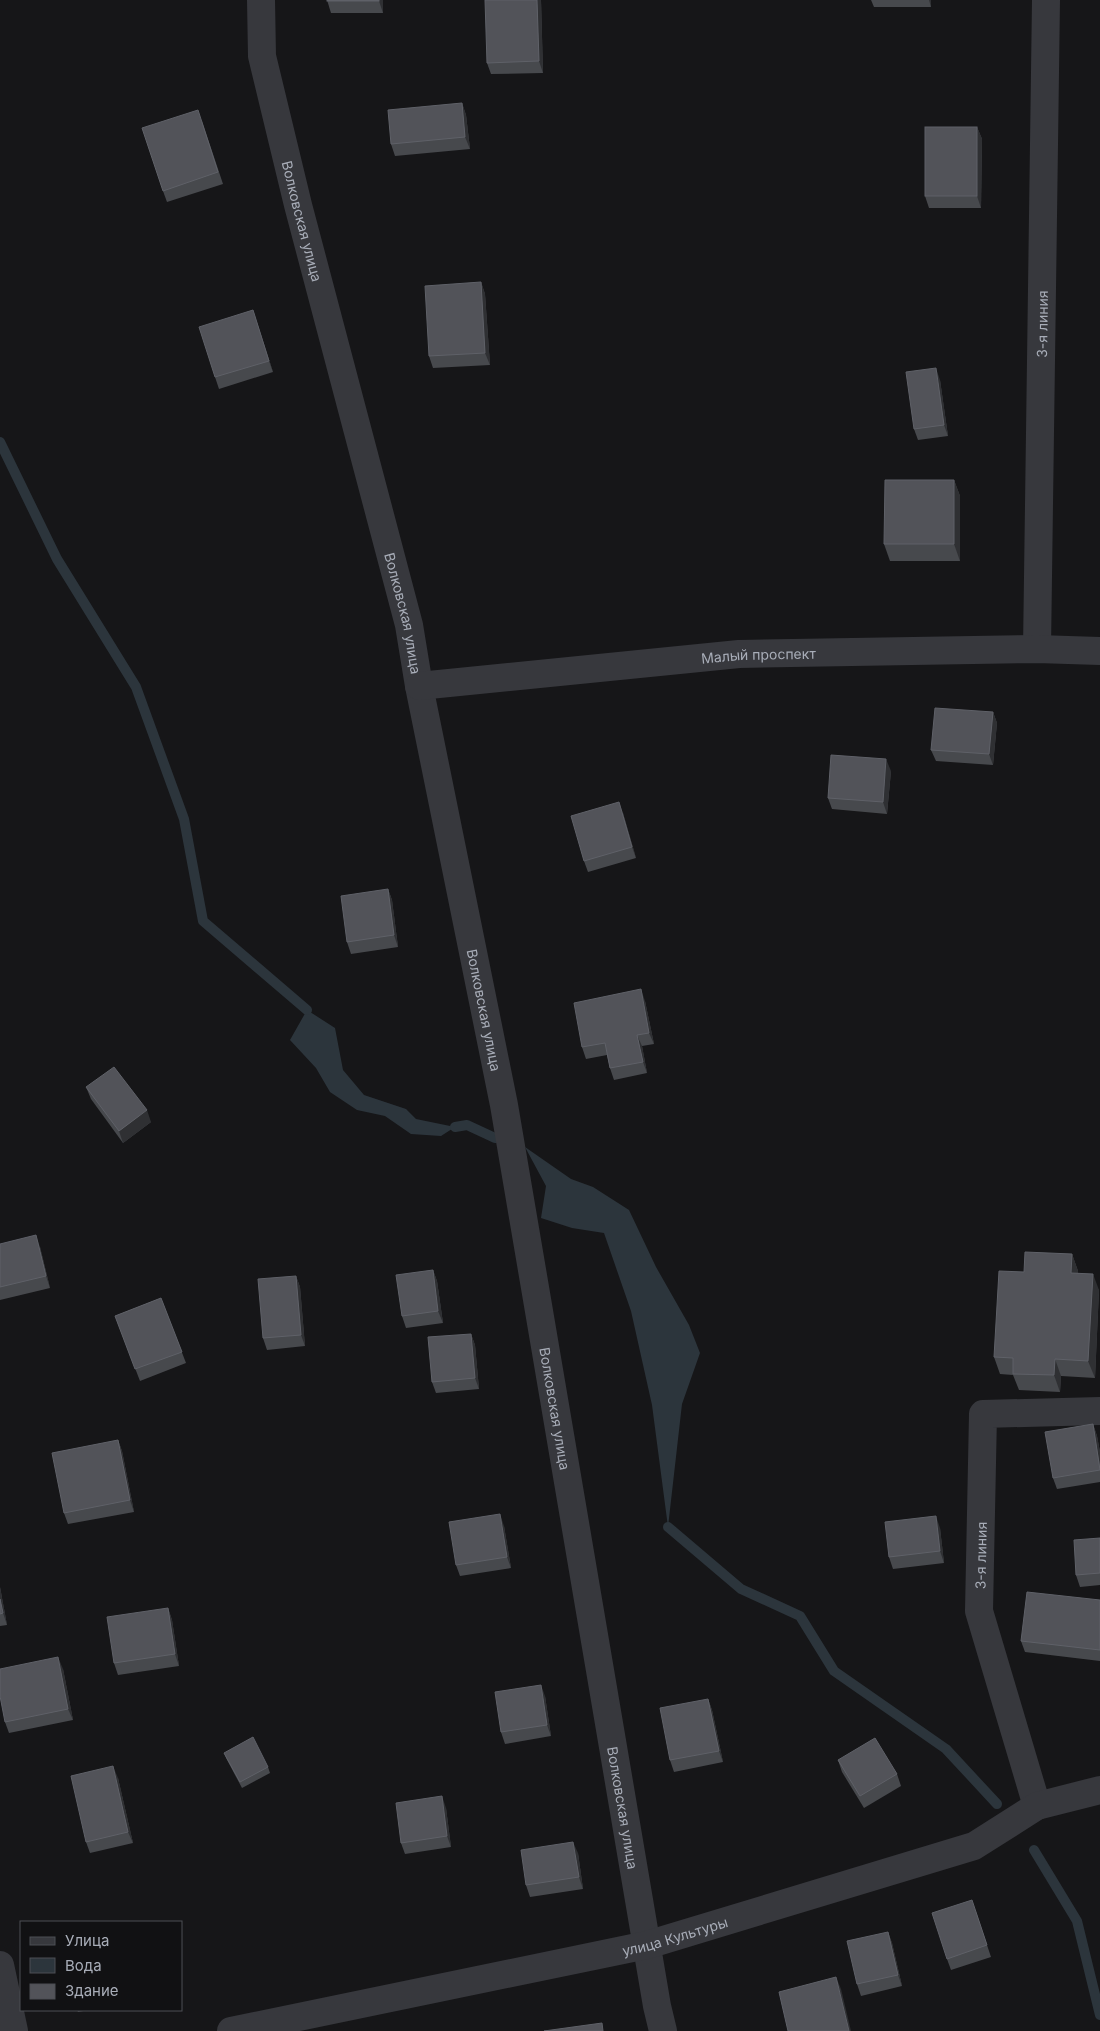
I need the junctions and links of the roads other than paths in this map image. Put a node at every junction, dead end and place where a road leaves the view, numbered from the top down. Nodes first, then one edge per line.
1 (261, 0) edge
2 (1046, 0) edge
3 (1037, 648) junction
4 (1100, 651) edge
5 (419, 686) junction
6 (1100, 1411) edge
7 (1100, 1790) edge
8 (1037, 1806) junction
9 (647, 1945) junction
10 (0, 1965) edge
11 (14, 2031) edge
12 (232, 2031) edge
13 (663, 2031) edge

1 - 5 street, Волковская улица
2 - 3 street, 3-я линия
3 - 4 street, Малый проспект
3 - 5 street, Малый проспект
5 - 9 street, Волковская улица
6 - 8 street, 3-я линия
7 - 8 street, улица Культуры
8 - 9 street, улица Культуры
9 - 12 street, улица Культуры
9 - 13 street, Волковская улица
10 - 11 street

